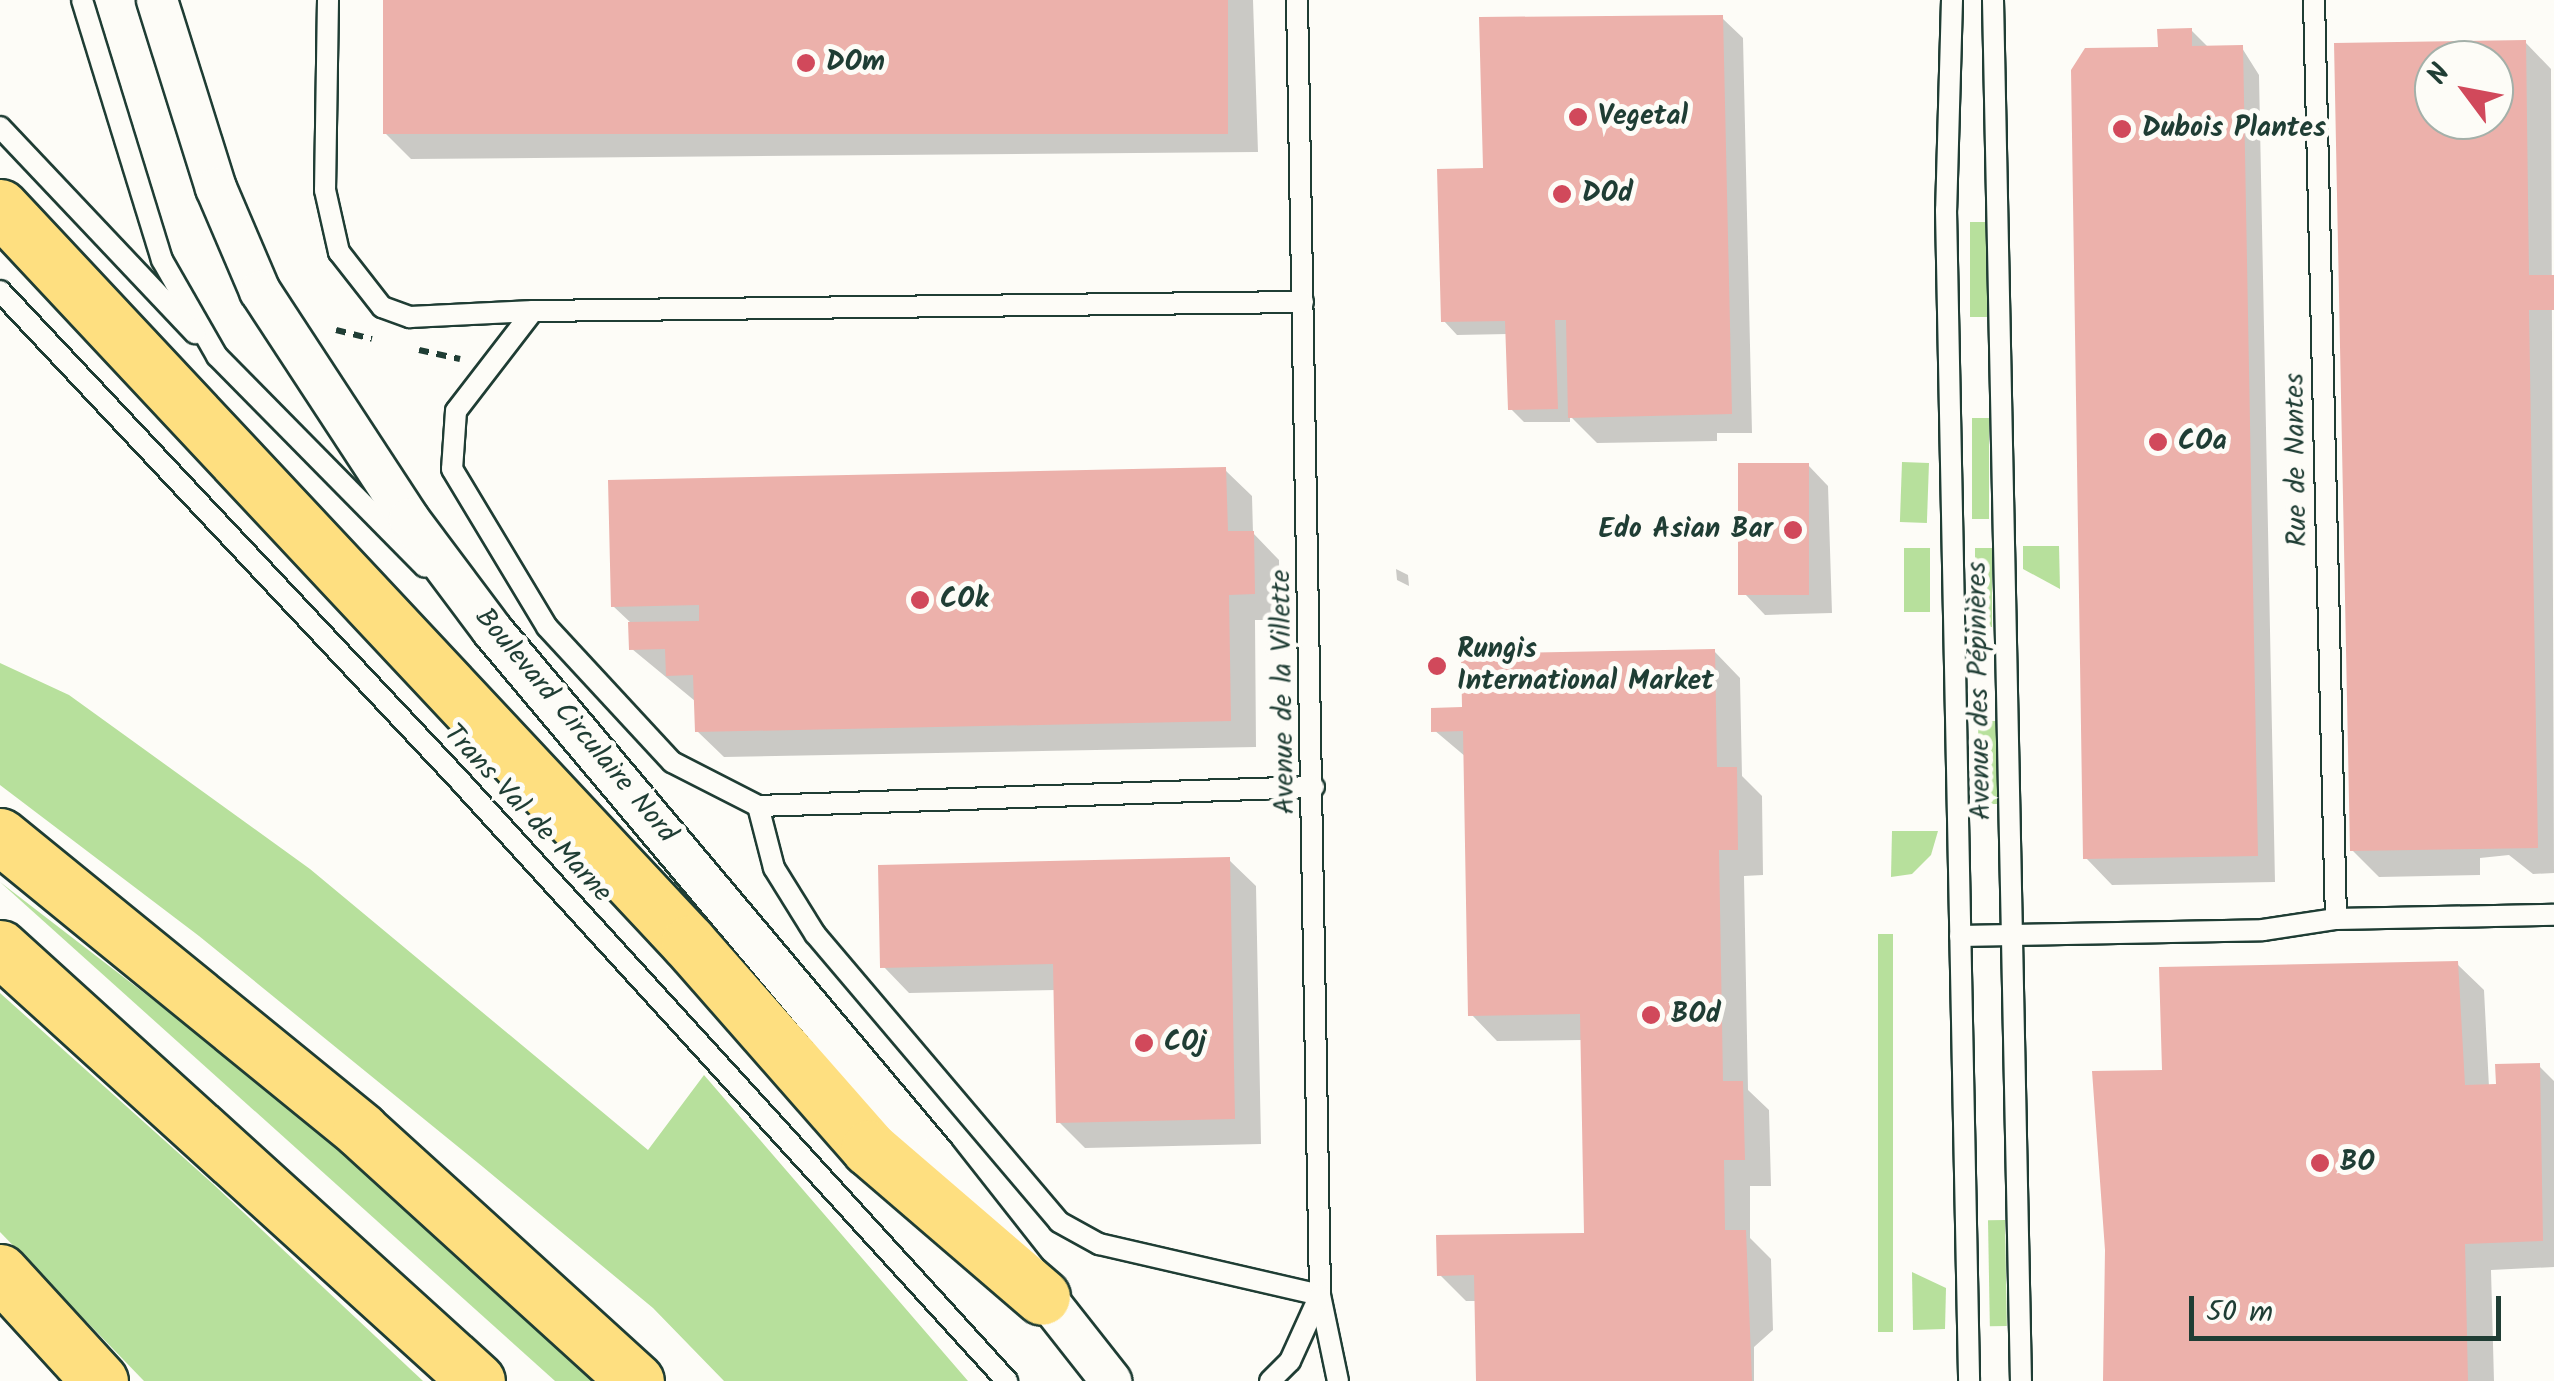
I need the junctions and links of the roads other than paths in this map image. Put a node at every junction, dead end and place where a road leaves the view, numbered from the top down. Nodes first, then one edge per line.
1 (82, 0) edge
2 (157, 0) edge
3 (328, 0) edge
4 (1297, 0) edge
5 (1952, 0) edge
6 (1994, 0) edge
7 (2314, 0) edge
8 (0, 127) edge
9 (0, 207) edge
10 (0, 291) edge
11 (1303, 302) junction
12 (533, 310) junction
13 (217, 356) junction
14 (492, 630) junction
15 (1314, 787) junction
16 (758, 806) junction
17 (0, 836) edge
18 (2554, 914) edge
19 (2336, 919) junction
20 (1960, 936) junction
21 (2011, 936) junction
22 (0, 948) edge
23 (0, 1272) edge
24 (1320, 1295) junction
25 (1042, 1297) junction
26 (100, 1381) edge
27 (477, 1381) edge
28 (636, 1381) edge
29 (1008, 1381) edge
30 (1111, 1381) edge
31 (1270, 1381) edge
32 (1338, 1381) edge
33 (1969, 1381) edge
34 (2021, 1381) edge

1 - 13 lane
2 - 14 street, Boulevard Circulaire Nord
3 - 12 lane
4 - 11 lane, Avenue de la Villette
5 - 20 lane, Avenue des Pépinières
6 - 21 lane, Avenue des Pépinières
7 - 19 lane, Rue de Nantes
8 - 13 lane
9 - 25 highway
10 - 29 lane, Trans Val de Marne
11 - 12 lane
11 - 15 lane, Avenue de la Villette
12 - 16 lane
13 - 14 lane
14 - 25 street, Boulevard Circulaire Nord
15 - 16 lane
15 - 24 lane, Avenue de la Villette
16 - 24 lane
17 - 28 highway
18 - 19 lane
19 - 21 lane
20 - 21 lane
20 - 33 lane, Avenue des Pépinières
21 - 34 lane, Avenue des Pépinières
22 - 27 highway
23 - 26 highway
24 - 31 lane
24 - 32 lane, Avenue de la Villette
25 - 30 street, Boulevard Circulaire Nord

